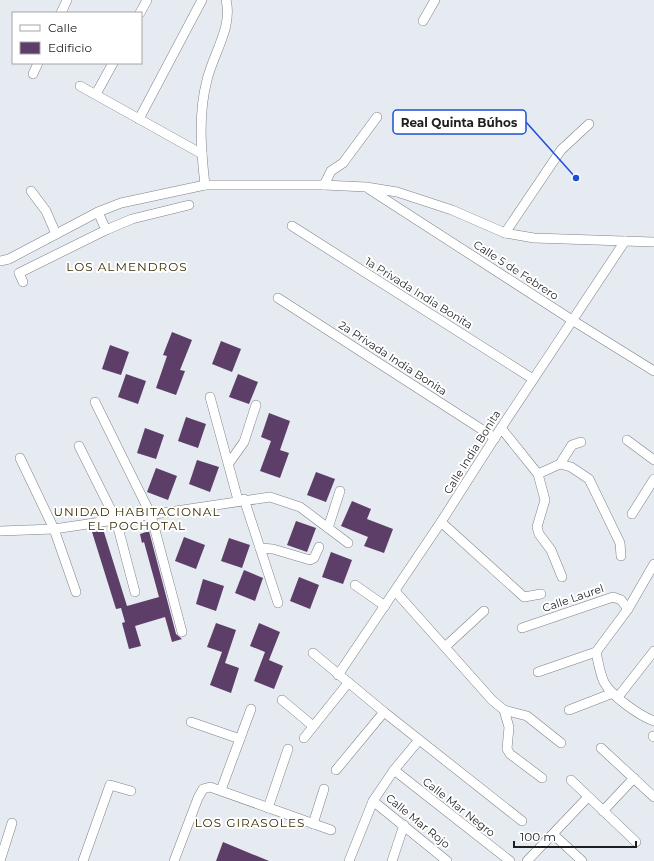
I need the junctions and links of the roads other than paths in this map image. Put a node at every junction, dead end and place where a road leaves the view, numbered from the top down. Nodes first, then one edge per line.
1 (67, 0) edge
2 (147, 0) edge
3 (202, 0) edge
4 (226, 0) edge
5 (436, 0) edge
6 (61, 12) edge
7 (141, 12) edge
8 (423, 21) dead end
9 (38, 64) edge
10 (112, 64) edge
11 (34, 74) dead end
12 (80, 86) dead end
13 (96, 94) junction
14 (377, 117) dead end
15 (139, 119) junction
16 (589, 124) dead end
17 (202, 154) junction
18 (205, 184) junction
19 (324, 185) junction
20 (366, 187) junction
21 (31, 191) dead end
22 (189, 205) dead end
23 (98, 212) junction
24 (292, 226) dead end
25 (106, 230) junction
26 (505, 233) junction
27 (56, 234) junction
28 (625, 241) junction
29 (654, 242) edge
30 (0, 261) edge
31 (23, 282) dead end
32 (278, 298) dead end
33 (572, 320) junction
34 (654, 371) edge
35 (533, 380) junction
36 (210, 397) dead end
37 (95, 402) dead end
38 (256, 405) dead end
39 (501, 428) junction
40 (495, 438) junction
41 (627, 440) dead end
42 (581, 442) dead end
43 (79, 446) dead end
44 (20, 458) dead end
45 (654, 460) edge
46 (229, 463) junction
47 (560, 464) junction
48 (538, 474) junction
49 (654, 479) edge
50 (340, 491) dead end
51 (241, 500) junction
52 (632, 514) dead end
53 (151, 515) junction
54 (116, 520) junction
55 (442, 522) junction
56 (328, 528) junction
57 (54, 529) junction
58 (0, 531) edge
59 (348, 543) dead end
60 (319, 547) dead end
61 (260, 548) junction
62 (621, 556) dead end
63 (654, 564) edge
64 (562, 577) dead end
65 (355, 586) dead end
66 (395, 591) junction
67 (76, 592) dead end
68 (135, 592) dead end
69 (541, 594) dead end
70 (278, 603) dead end
71 (385, 606) junction
72 (628, 609) junction
73 (484, 611) dead end
74 (522, 628) dead end
75 (182, 632) dead end
76 (446, 646) junction
77 (654, 650) edge
78 (596, 652) junction
79 (313, 653) dead end
80 (538, 672) dead end
81 (338, 675) junction
82 (348, 683) junction
83 (615, 695) junction
84 (282, 700) dead end
85 (251, 709) dead end
86 (504, 710) junction
87 (569, 710) dead end
88 (384, 712) junction
89 (654, 721) edge
90 (190, 722) dead end
91 (313, 726) junction
92 (304, 738) dead end
93 (240, 739) junction
94 (419, 740) junction
95 (561, 743) dead end
96 (601, 748) dead end
97 (288, 749) dead end
98 (336, 770) dead end
99 (394, 770) junction
100 (542, 778) dead end
101 (634, 778) junction
102 (571, 780) dead end
103 (324, 789) dead end
104 (221, 790) junction
105 (131, 791) dead end
106 (588, 797) junction
107 (654, 797) edge
108 (373, 801) junction
109 (268, 808) junction
110 (603, 811) junction
111 (522, 821) dead end
112 (12, 823) dead end
113 (313, 824) junction
114 (404, 825) junction
115 (331, 830) dead end
116 (553, 834) junction
117 (636, 842) dead end
118 (0, 861) edge
119 (83, 861) edge
120 (174, 861) edge
121 (349, 861) edge
122 (392, 861) edge
123 (447, 861) edge
124 (510, 861) edge
125 (526, 861) edge
126 (582, 861) edge

1 - 6 street
2 - 7 street
3 - 15 street
4 - 17 street
5 - 8 street
9 - 11 street
10 - 13 street
12 - 13 street
13 - 15 street
14 - 19 street
15 - 17 street
16 - 26 street
17 - 18 street
18 - 19 street
18 - 23 street
19 - 20 street
20 - 26 street
20 - 33 street, Calle 5 de Febrero
21 - 27 street
22 - 25 street
23 - 25 street
23 - 27 street
24 - 35 street, 1a Privada India Bonita
25 - 31 street
26 - 28 street
27 - 30 street
28 - 29 street
28 - 33 street, Calle India Bonita
32 - 40 street, 2a Privada India Bonita
33 - 34 street, Calle 5 de Febrero
33 - 35 street, Calle India Bonita
35 - 39 street, Calle India Bonita
36 - 46 street
37 - 53 street
38 - 46 street
39 - 40 street, Calle India Bonita
39 - 48 street
40 - 55 street, Calle India Bonita
41 - 45 street
42 - 47 street
43 - 54 street
44 - 57 street
46 - 51 street
47 - 48 street
47 - 62 street
48 - 64 street
49 - 52 street
50 - 56 street
51 - 53 street
51 - 56 street
51 - 61 street
53 - 54 street
53 - 75 street
54 - 57 street
54 - 68 street
55 - 66 street, Calle India Bonita
55 - 69 street
56 - 59 street
57 - 58 street
57 - 67 street
60 - 61 street
61 - 70 street
63 - 72 street
65 - 71 street
66 - 71 street, Calle India Bonita
66 - 76 street
71 - 81 street, Calle India Bonita
72 - 74 street, Calle Laurel
72 - 78 street
73 - 76 street
76 - 86 street
77 - 83 street
78 - 80 street
78 - 83 street
79 - 81 street
81 - 82 street
82 - 88 street
82 - 91 street
83 - 87 street
83 - 89 street
84 - 91 street
85 - 93 street
86 - 95 street
86 - 100 street
88 - 94 street
88 - 98 street
90 - 93 street
91 - 92 street
93 - 104 street
94 - 99 street
94 - 111 street
96 - 101 street
97 - 109 street
99 - 108 street
99 - 124 street, Calle Mar Negro
101 - 107 street
101 - 110 street
102 - 106 street
103 - 113 street
104 - 109 street
104 - 120 street
105 - 119 street
106 - 110 street
106 - 116 street
108 - 114 street, Calle Mar Rojo
108 - 121 street
109 - 113 street
110 - 117 street
112 - 118 street
113 - 115 street
114 - 122 street
114 - 123 street, Calle Mar Rojo
116 - 125 street
116 - 126 street

